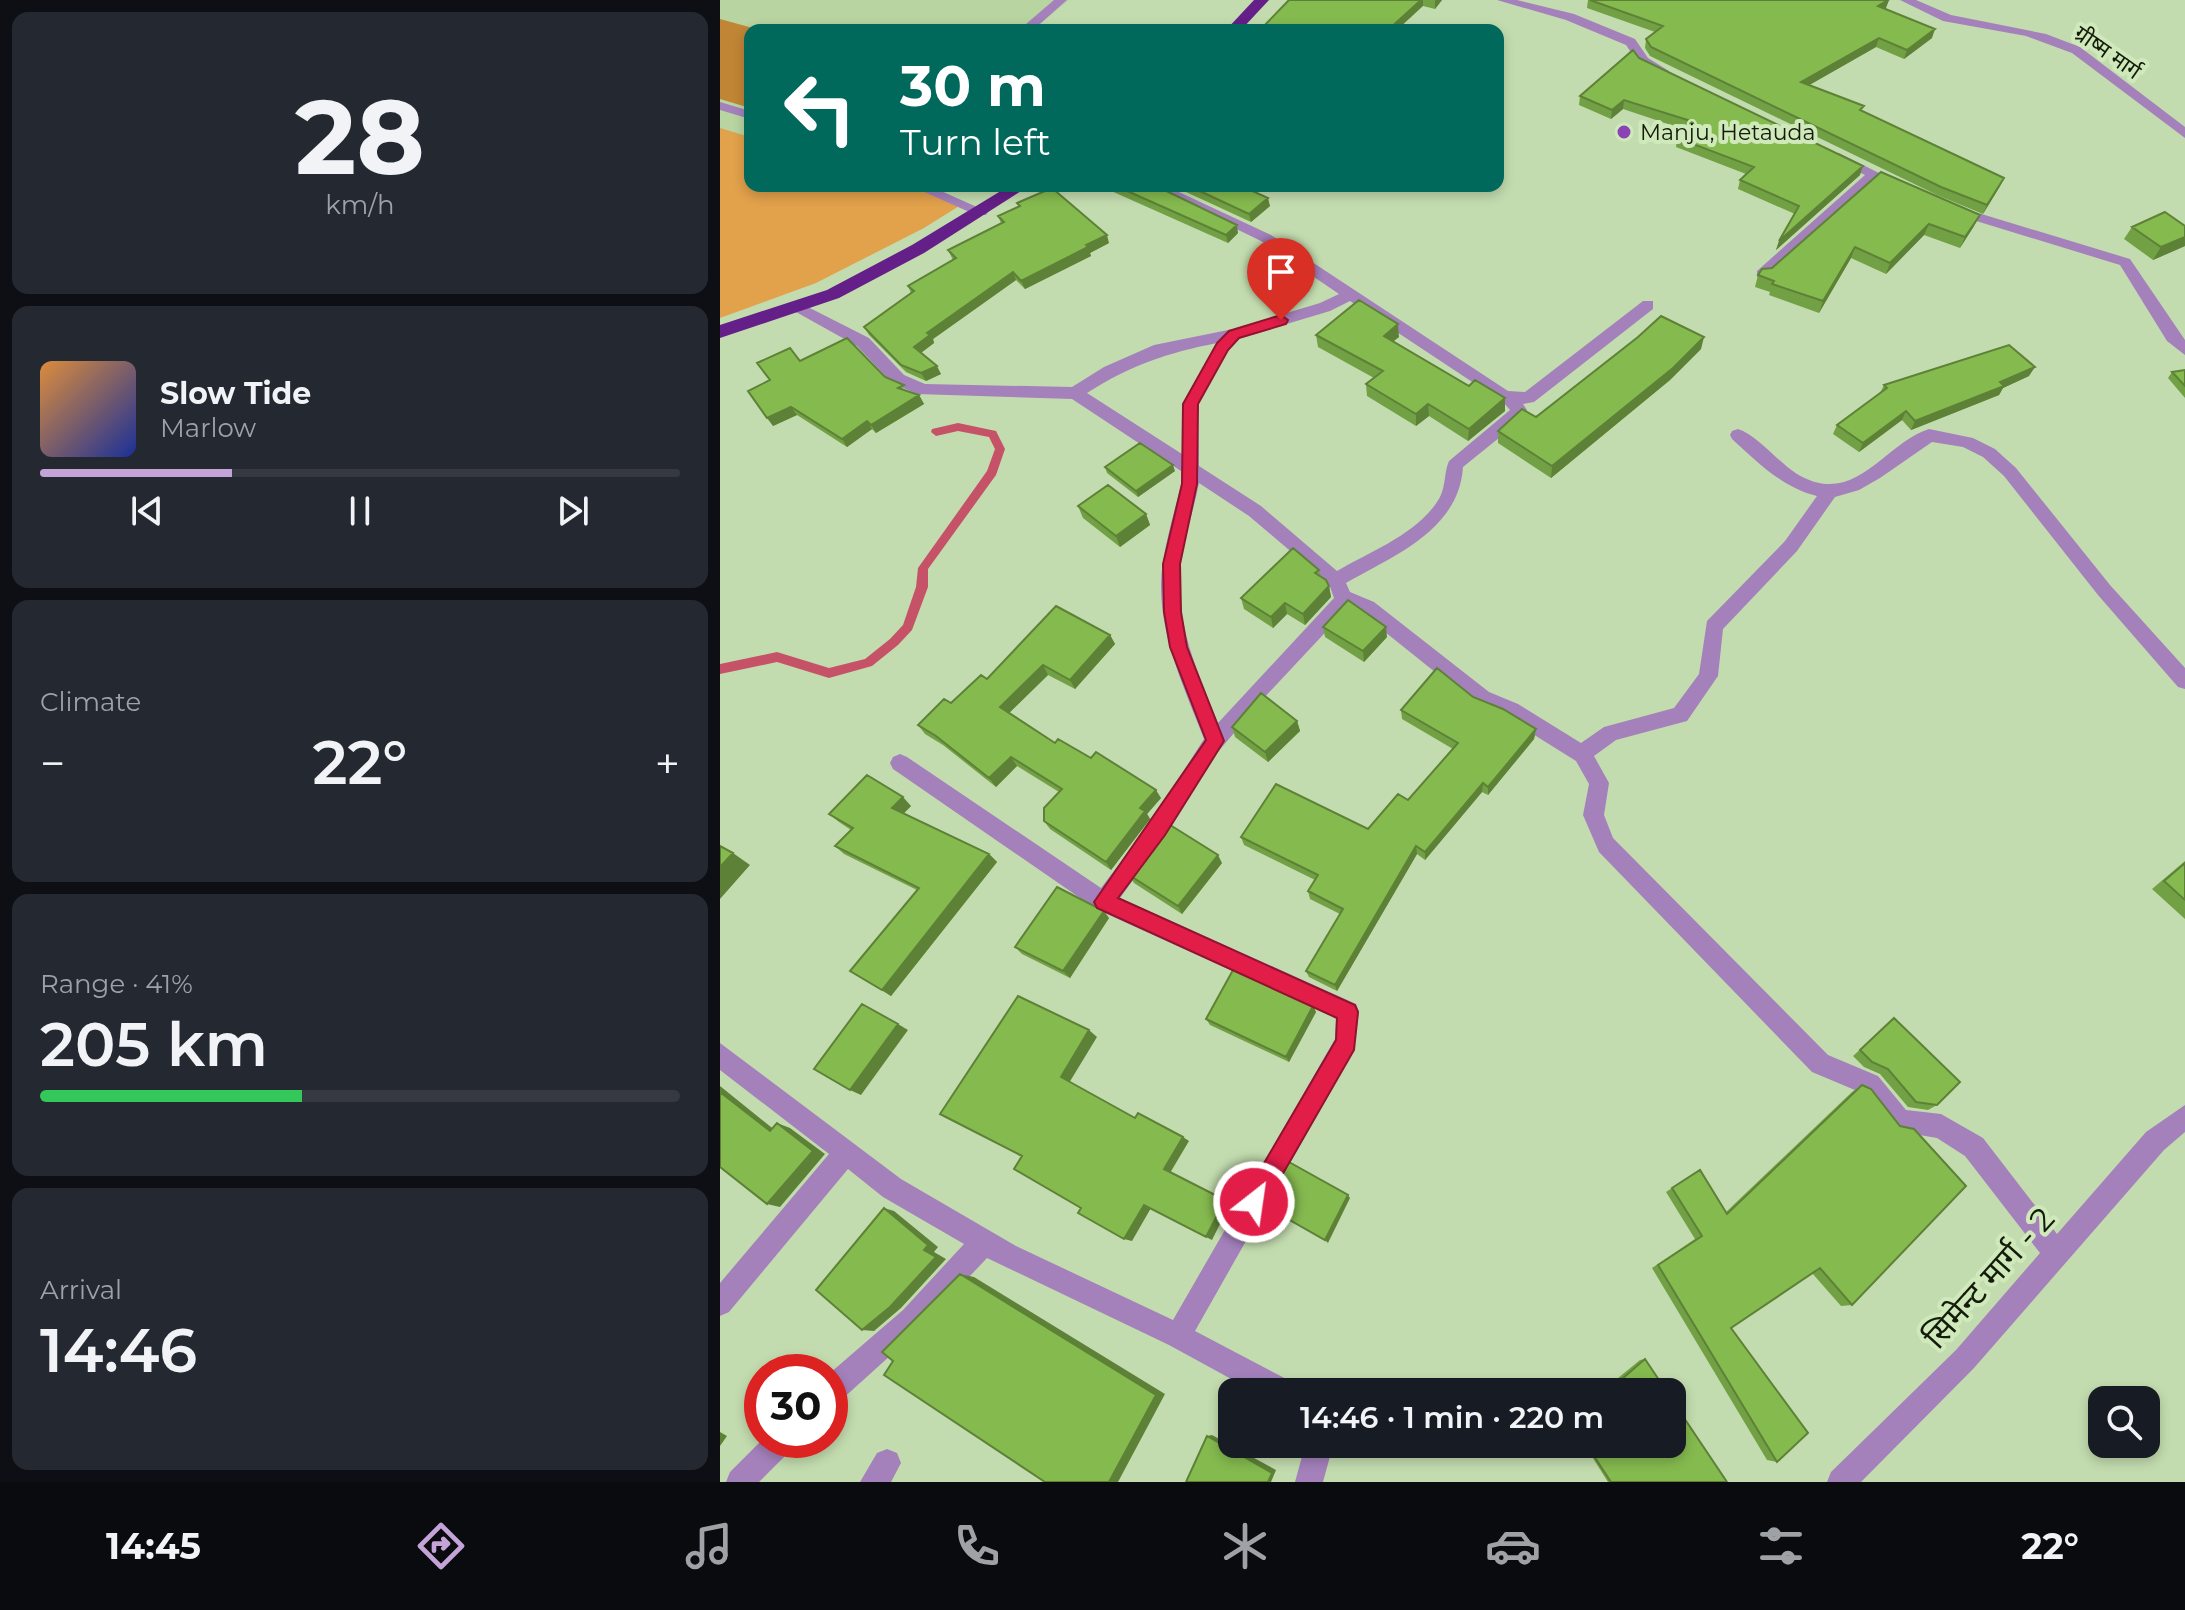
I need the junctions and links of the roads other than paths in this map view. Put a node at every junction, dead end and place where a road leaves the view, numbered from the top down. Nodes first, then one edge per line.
1 (1061, 0) edge
2 (1262, 0) edge
3 (1503, 0) edge
4 (1906, 0) edge
5 (1032, 24) edge
6 (1239, 24) edge
7 (1674, 77) edge
8 (720, 106) edge
9 (744, 113) edge
10 (2185, 134) edge
11 (1831, 153) edge
12 (1874, 174) junction
13 (933, 192) edge
14 (1011, 192) edge
15 (1168, 192) edge
16 (1917, 195) edge
17 (1943, 206) edge
18 (981, 212) junction
19 (1762, 274) edge
20 (1351, 294) junction
21 (1648, 305) dead end
22 (795, 307) junction
23 (720, 332) edge
24 (1234, 334) junction
25 (2185, 350) edge
26 (1075, 393) junction
27 (1509, 397) junction
28 (1738, 435) dead end
29 (1189, 467) junction
30 (1828, 493) junction
31 (1340, 589) junction
32 (2185, 681) edge
33 (1215, 741) junction
34 (1583, 755) junction
35 (900, 763) dead end
36 (1104, 902) junction
37 (720, 1055) edge
38 (2185, 1117) edge
39 (846, 1153) junction
40 (984, 1242) junction
41 (2057, 1254) junction
42 (720, 1303) edge
43 (1178, 1336) junction
44 (848, 1375) edge
45 (1256, 1378) edge
46 (763, 1458) edge
47 (1316, 1458) edge
48 (740, 1482) edge
49 (1309, 1482) edge
50 (1841, 1482) edge

1 - 5 street
2 - 6 highway
3 - 7 street
4 - 10 street, ग्रीष्म मार्ग
8 - 9 street
11 - 12 street
12 - 16 street
12 - 19 street
13 - 18 street
14 - 18 highway
15 - 20 street
17 - 25 street
18 - 22 highway
20 - 24 street
20 - 27 street
21 - 27 street
22 - 23 highway
22 - 26 street
24 - 26 street
24 - 29 street
26 - 29 street
27 - 31 street
28 - 30 street
29 - 31 street
29 - 33 street
30 - 32 street
30 - 34 street
31 - 33 street
31 - 34 street
33 - 36 street
34 - 41 street
35 - 36 street
36 - 43 street
37 - 39 street
38 - 41 street, सिमेन्ट मार्ग - 2
39 - 40 street
39 - 42 street
40 - 43 street
40 - 44 street
41 - 50 street, सिमेन्ट मार्ग - 2
43 - 45 street
46 - 48 street
47 - 49 street

